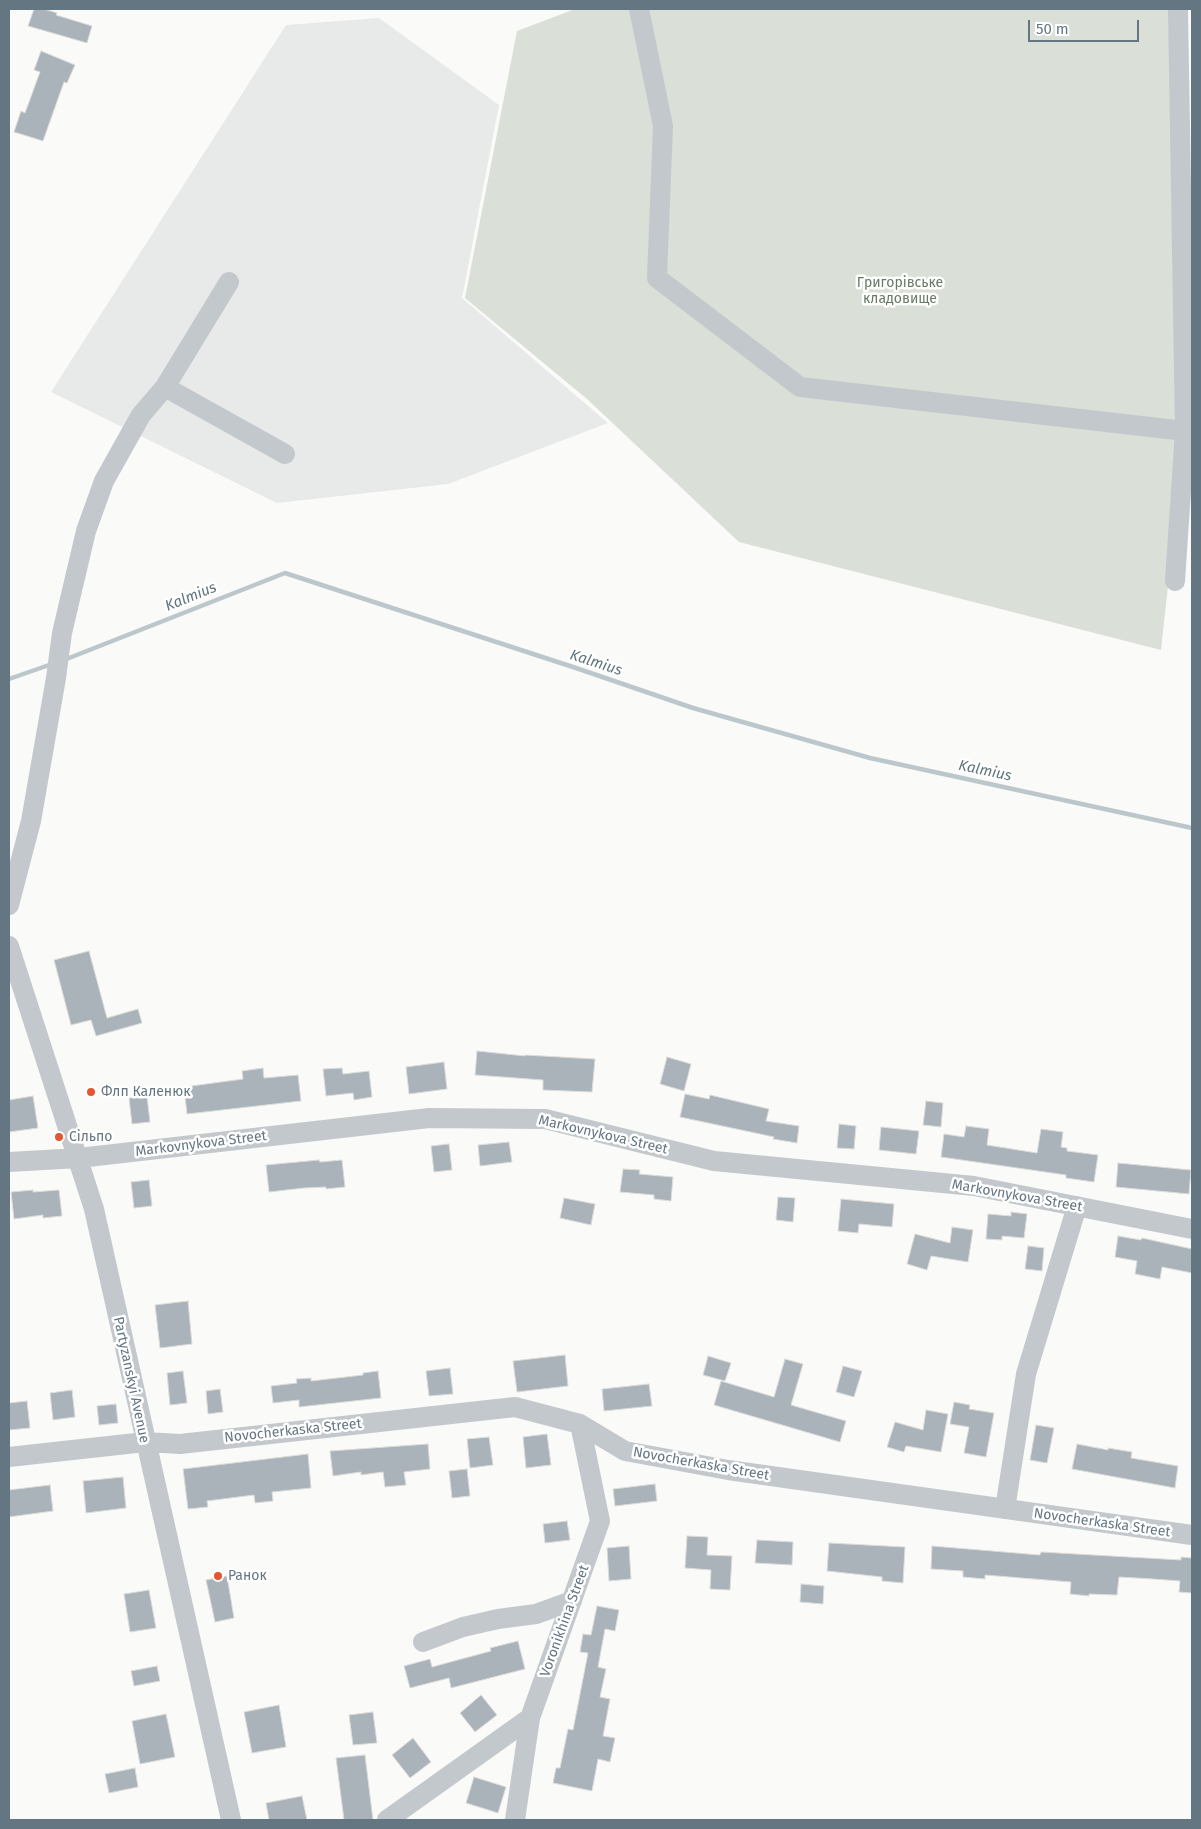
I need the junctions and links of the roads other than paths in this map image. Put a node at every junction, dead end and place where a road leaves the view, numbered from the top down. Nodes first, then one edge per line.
1 (639, 9) edge
2 (1178, 9) edge
3 (229, 282) dead end
4 (165, 387) junction
5 (1185, 431) junction
6 (285, 454) dead end
7 (1175, 581) dead end
8 (9, 905) edge
9 (9, 946) edge
10 (79, 1158) junction
11 (9, 1162) edge
12 (1077, 1206) junction
13 (1192, 1229) edge
14 (580, 1424) junction
15 (145, 1442) junction
16 (9, 1457) edge
17 (1004, 1509) junction
18 (1192, 1535) edge
19 (572, 1601) junction
20 (423, 1642) dead end
21 (530, 1718) junction
22 (231, 1820) edge
23 (387, 1820) edge
24 (515, 1820) edge

1 - 5 street
2 - 5 street
3 - 4 street
4 - 6 street
4 - 8 street
5 - 7 street
9 - 10 street, Partyzanskyi Avenue
10 - 11 street, Markovnykova Street
10 - 12 street, Markovnykova Street
10 - 15 street, Partyzanskyi Avenue
12 - 13 street, Markovnykova Street
12 - 17 street
14 - 15 street, Novocherkaska Street
14 - 17 street, Novocherkaska Street
14 - 19 street, Voronikhina Street
15 - 16 street, Novocherkaska Street
15 - 22 street, Partyzanskyi Avenue
17 - 18 street, Novocherkaska Street
19 - 20 street
19 - 21 street, Voronikhina Street
21 - 23 street
21 - 24 street, Voronikhina Street

